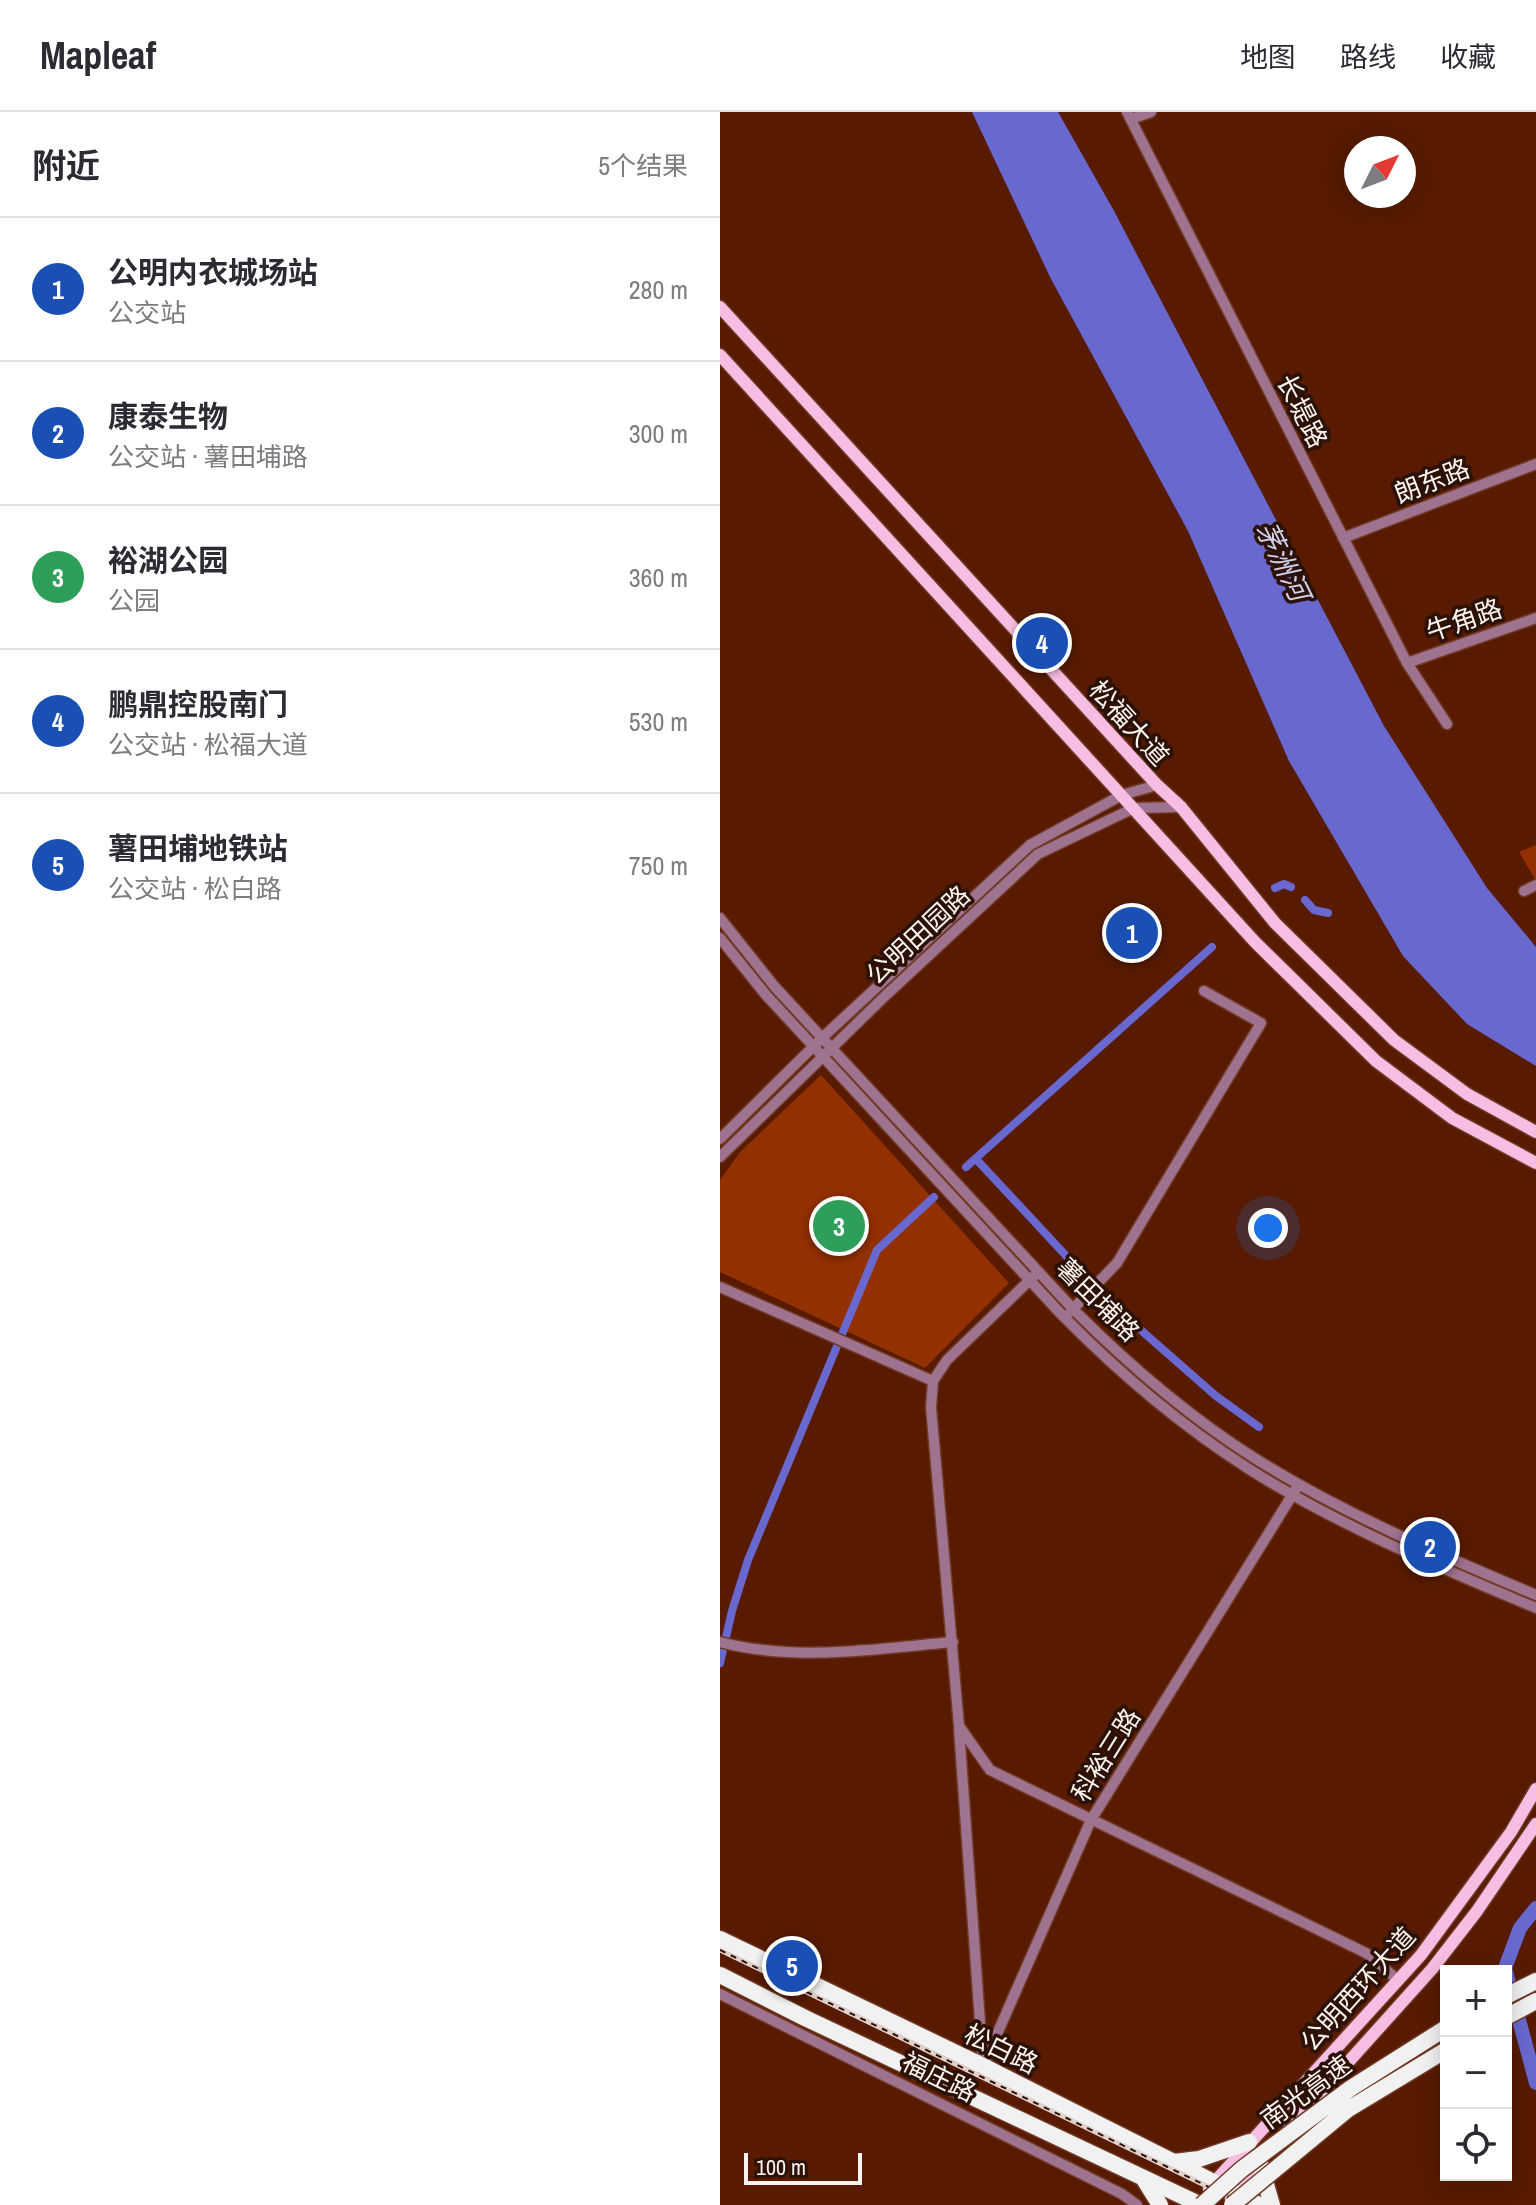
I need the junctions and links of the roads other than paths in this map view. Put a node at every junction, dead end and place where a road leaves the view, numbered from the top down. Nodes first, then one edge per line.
1 (1151, 112) edge
2 (1129, 116) edge
3 (720, 307) edge
4 (720, 355) edge
5 (720, 365) edge
6 (747, 386) junction
7 (1536, 464) edge
8 (1343, 538) junction
9 (1536, 618) edge
10 (1407, 663) junction
11 (1447, 724) dead end
12 (1157, 785) junction
13 (1122, 795) junction
14 (1181, 807) junction
15 (1134, 808) junction
16 (1536, 885) edge
17 (1524, 891) dead end
18 (720, 918) edge
19 (720, 938) edge
20 (1204, 991) dead end
21 (823, 1037) junction
22 (814, 1046) junction
23 (827, 1051) junction
24 (1536, 1132) edge
25 (720, 1139) edge
26 (720, 1157) edge
27 (1536, 1163) edge
28 (1039, 1272) junction
29 (1030, 1280) junction
30 (720, 1287) edge
31 (1073, 1309) junction
32 (1065, 1317) junction
33 (933, 1381) junction
34 (1299, 1483) junction
35 (1293, 1494) junction
36 (1536, 1595) edge
37 (1536, 1608) edge
38 (720, 1642) edge
39 (953, 1642) junction
40 (959, 1726) junction
41 (1536, 1789) edge
42 (1092, 1819) junction
43 (1536, 1824) edge
44 (720, 1939) edge
45 (720, 1975) edge
46 (1398, 1980) junction
47 (1536, 1981) edge
48 (1512, 1993) edge
49 (720, 1994) edge
50 (1536, 2001) edge
51 (1512, 2014) edge
52 (1440, 2032) edge
53 (1440, 2054) edge
54 (983, 2066) junction
55 (1249, 2142) junction
56 (1172, 2163) junction
57 (1260, 2164) junction
58 (1141, 2176) junction
59 (1214, 2183) junction
60 (1231, 2201) edge
61 (1199, 2204) edge
62 (1137, 2205) edge
63 (1160, 2205) edge
64 (1259, 2205) edge
65 (1272, 2205) edge

1 - 2 street
2 - 8 street, 长堤路
3 - 12 main road, 松福大道
4 - 6 main road, 松福大道
5 - 6 main road
6 - 13 main road, 松福大道
7 - 8 street, 朗东路
8 - 10 street, 长堤路
9 - 10 street, 牛角路
10 - 11 street, 长堤路
12 - 13 street, 公明田园路
12 - 14 main road, 松福大道
13 - 15 main road, 松福大道
13 - 21 street, 公明田园路
14 - 15 street, 公明田园路
14 - 24 main road, 松福大道
15 - 23 street, 公明田园路
15 - 27 main road, 松福大道
16 - 17 street
18 - 21 street, 薯田埔路
19 - 22 street, 薯田埔路
20 - 31 street
21 - 22 street, 公明田园路
21 - 23 street, 薯田埔路
22 - 23 street, 薯田埔路
22 - 25 street, 公明田园路
23 - 26 street, 公明田园路
23 - 28 street, 薯田埔路
23 - 29 street, 薯田埔路
28 - 29 street
28 - 31 street, 薯田埔路
29 - 32 street, 薯田埔路
29 - 33 street
30 - 33 street
31 - 32 street
31 - 34 street, 薯田埔路
32 - 35 street, 薯田埔路
33 - 39 street
34 - 35 street, 科裕三路
34 - 36 street, 薯田埔路
35 - 37 street, 薯田埔路
35 - 42 street, 科裕三路
38 - 39 street
39 - 40 street
40 - 42 street
40 - 54 street
41 - 46 main road, 公明西环大道
42 - 46 street
42 - 54 street, 科裕三路
43 - 57 main road, 公明西环大道
44 - 54 highway, 松白路
45 - 58 highway
46 - 55 main road, 公明西环大道
47 - 48 highway
49 - 62 street, 福庄路
50 - 51 highway
52 - 61 highway, 南光高速, bridge
53 - 60 highway, 南光高速, bridge
54 - 56 highway, 松白路
55 - 56 highway
55 - 59 main road, 公明西环大道
56 - 59 highway, 松白路
57 - 60 main road, 公明西环大道
57 - 65 highway
58 - 61 highway
58 - 63 highway
59 - 60 highway, 松白路
59 - 61 main road, 公明西环大道
60 - 64 highway, 松白路

